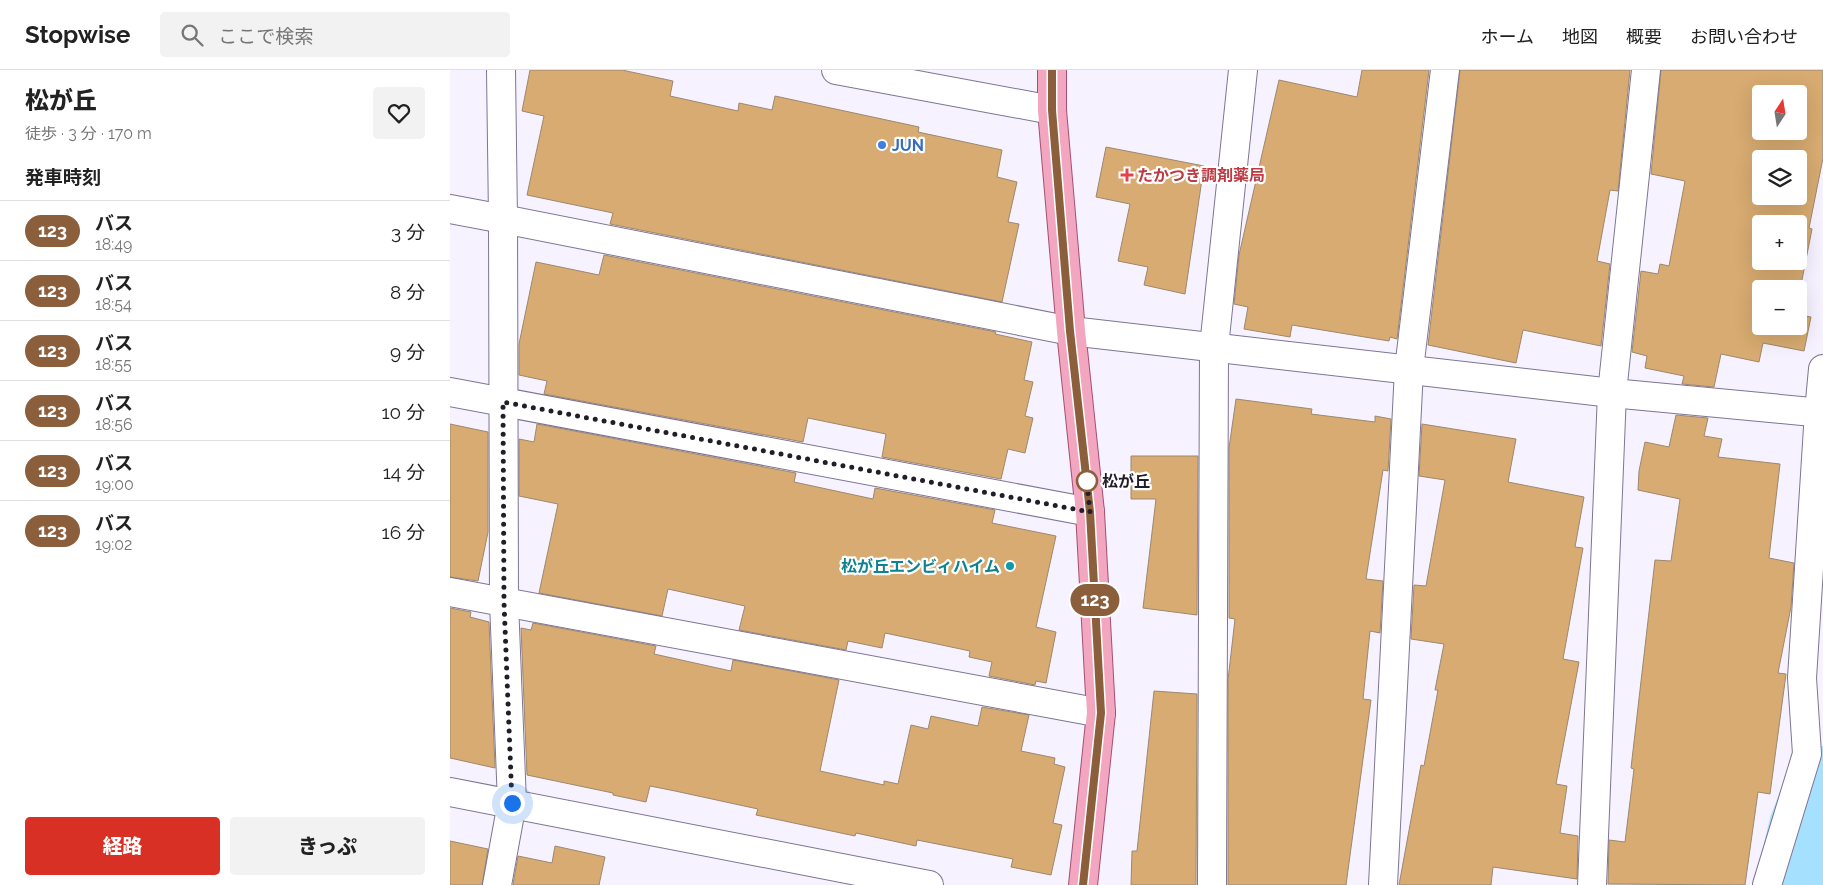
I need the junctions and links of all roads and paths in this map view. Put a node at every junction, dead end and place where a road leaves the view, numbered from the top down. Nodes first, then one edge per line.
1 (501, 70) edge
2 (1052, 70) edge
3 (1243, 70) edge
4 (1445, 70) edge
5 (1646, 70) edge
6 (852, 72) edge
7 (1052, 110) junction
8 (450, 210) edge
9 (503, 219) junction
10 (1070, 331) junction
11 (1214, 347) junction
12 (1823, 369) edge
13 (1409, 370) junction
14 (450, 392) edge
15 (1612, 393) junction
16 (503, 402) junction
17 (1821, 412) edge
18 (1090, 512) junction
19 (450, 592) edge
20 (504, 602) junction
21 (1101, 713) junction
22 (1823, 721) edge
23 (1807, 754) junction
24 (450, 792) edge
25 (512, 803) junction
26 (497, 885) edge
27 (929, 885) edge
28 (1083, 885) edge
29 (1212, 885) edge
30 (1383, 885) edge
31 (1592, 885) edge
32 (1767, 885) edge

1 - 9 street
2 - 7 main road
3 - 11 street
4 - 13 street
5 - 15 street
6 - 7 street
7 - 10 main road
8 - 9 street
9 - 10 street
9 - 16 street
10 - 11 street
10 - 18 main road
11 - 13 street
11 - 29 street
12 - 17 street
13 - 15 street
13 - 30 street
14 - 16 street
15 - 17 street
15 - 31 street
16 - 18 street
16 - 20 street
17 - 23 street
18 - 21 main road
19 - 20 street
20 - 21 street
20 - 25 street
21 - 28 main road
22 - 23 street
23 - 32 street
24 - 25 street
25 - 26 street
25 - 27 street

